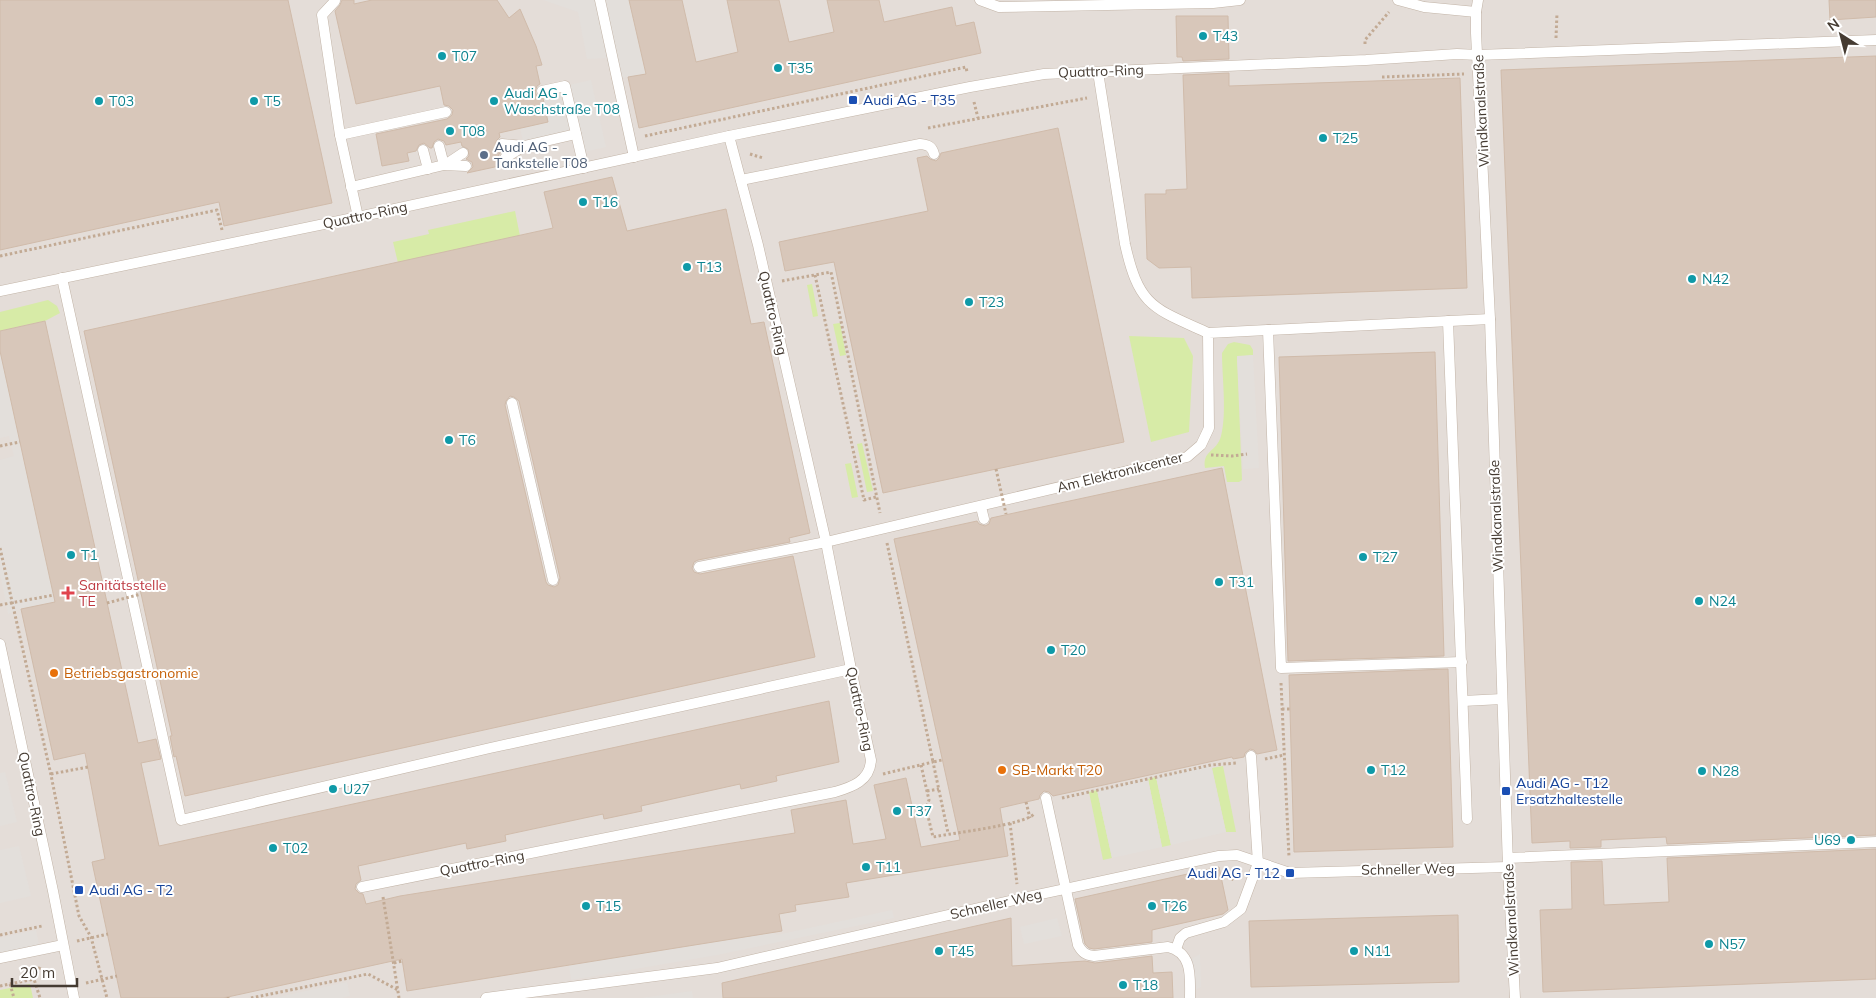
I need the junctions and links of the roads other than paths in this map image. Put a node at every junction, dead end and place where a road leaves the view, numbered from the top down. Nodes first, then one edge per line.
1 (600, 0) edge
2 (980, 0) edge
3 (1240, 0) edge
4 (1399, 0) edge
5 (1469, 0) edge
6 (1478, 0) edge
7 (335, 1) edge
8 (1476, 12) junction
9 (1876, 40) edge
10 (1478, 55) junction
11 (1098, 72) junction
12 (542, 91) dead end
13 (446, 112) dead end
14 (576, 134) junction
15 (340, 135) junction
16 (729, 136) junction
17 (502, 144) dead end
18 (439, 146) dead end
19 (524, 146) junction
20 (423, 150) dead end
21 (463, 153) dead end
22 (934, 154) dead end
23 (634, 157) junction
24 (505, 158) dead end
25 (444, 165) junction
26 (466, 166) dead end
27 (584, 168) junction
28 (428, 169) junction
29 (741, 180) junction
30 (351, 187) junction
31 (358, 217) junction
32 (62, 278) junction
33 (0, 291) edge
34 (1490, 319) junction
35 (1448, 321) junction
36 (777, 330) junction
37 (1268, 330) junction
38 (766, 332) dead end
39 (1208, 333) junction
40 (512, 403) dead end
41 (981, 507) junction
42 (984, 519) dead end
43 (826, 542) junction
44 (699, 567) dead end
45 (553, 580) dead end
46 (0, 644) edge
47 (1462, 662) junction
48 (851, 669) junction
49 (1502, 699) junction
50 (1463, 701) junction
51 (1251, 756) dead end
52 (1046, 800) road end
53 (1467, 819) dead end
54 (1876, 842) edge
55 (1258, 862) junction
56 (1508, 863) junction
57 (362, 887) dead end
58 (1066, 888) junction
59 (63, 945) junction
60 (1176, 949) junction
61 (0, 958) edge
62 (74, 998) edge
63 (486, 998) edge
64 (1190, 998) edge
65 (1515, 998) edge

1 - 23 lane
2 - 3 lane
4 - 8 lane
5 - 8 lane
6 - 8 lane, Windkanalstraße
7 - 15 lane
8 - 10 lane, Windkanalstraße
9 - 10 lane, Quattro-Ring
10 - 11 lane, Quattro-Ring
10 - 34 lane, Windkanalstraße
11 - 16 lane, Quattro-Ring
11 - 39 lane
12 - 14 lane
13 - 15 lane
14 - 19 lane
14 - 27 lane
15 - 30 lane
16 - 23 lane, Quattro-Ring
16 - 29 lane, Quattro-Ring
17 - 19 lane
18 - 25 lane
19 - 24 lane
20 - 28 lane
21 - 25 lane
22 - 29 lane
23 - 27 lane, Quattro-Ring
25 - 26 lane
25 - 28 lane
27 - 31 lane, Quattro-Ring
28 - 30 lane
29 - 36 lane, Quattro-Ring
30 - 31 lane
31 - 32 lane, Quattro-Ring
32 - 33 lane, Quattro-Ring
32 - 48 lane
34 - 35 lane
34 - 49 lane, Windkanalstraße
35 - 37 lane
35 - 47 lane
36 - 38 lane
36 - 43 lane, Quattro-Ring
37 - 39 lane
37 - 47 lane
39 - 41 lane, Am Elektronikcenter
40 - 45 lane
41 - 42 lane
41 - 43 lane, Am Elektronikcenter
43 - 44 lane, Am Elektronikcenter
43 - 48 lane, Quattro-Ring
46 - 59 lane, Quattro-Ring
47 - 50 lane
48 - 57 lane, Quattro-Ring
49 - 50 lane
49 - 56 lane, Windkanalstraße
50 - 53 lane
51 - 55 lane
52 - 58 lane
54 - 56 lane, Schneller Weg
55 - 56 lane, Schneller Weg
55 - 58 lane, Schneller Weg
55 - 60 lane
56 - 65 lane, Windkanalstraße
58 - 60 lane
58 - 63 lane, Schneller Weg
59 - 61 lane
59 - 62 lane, Quattro-Ring
60 - 64 lane

